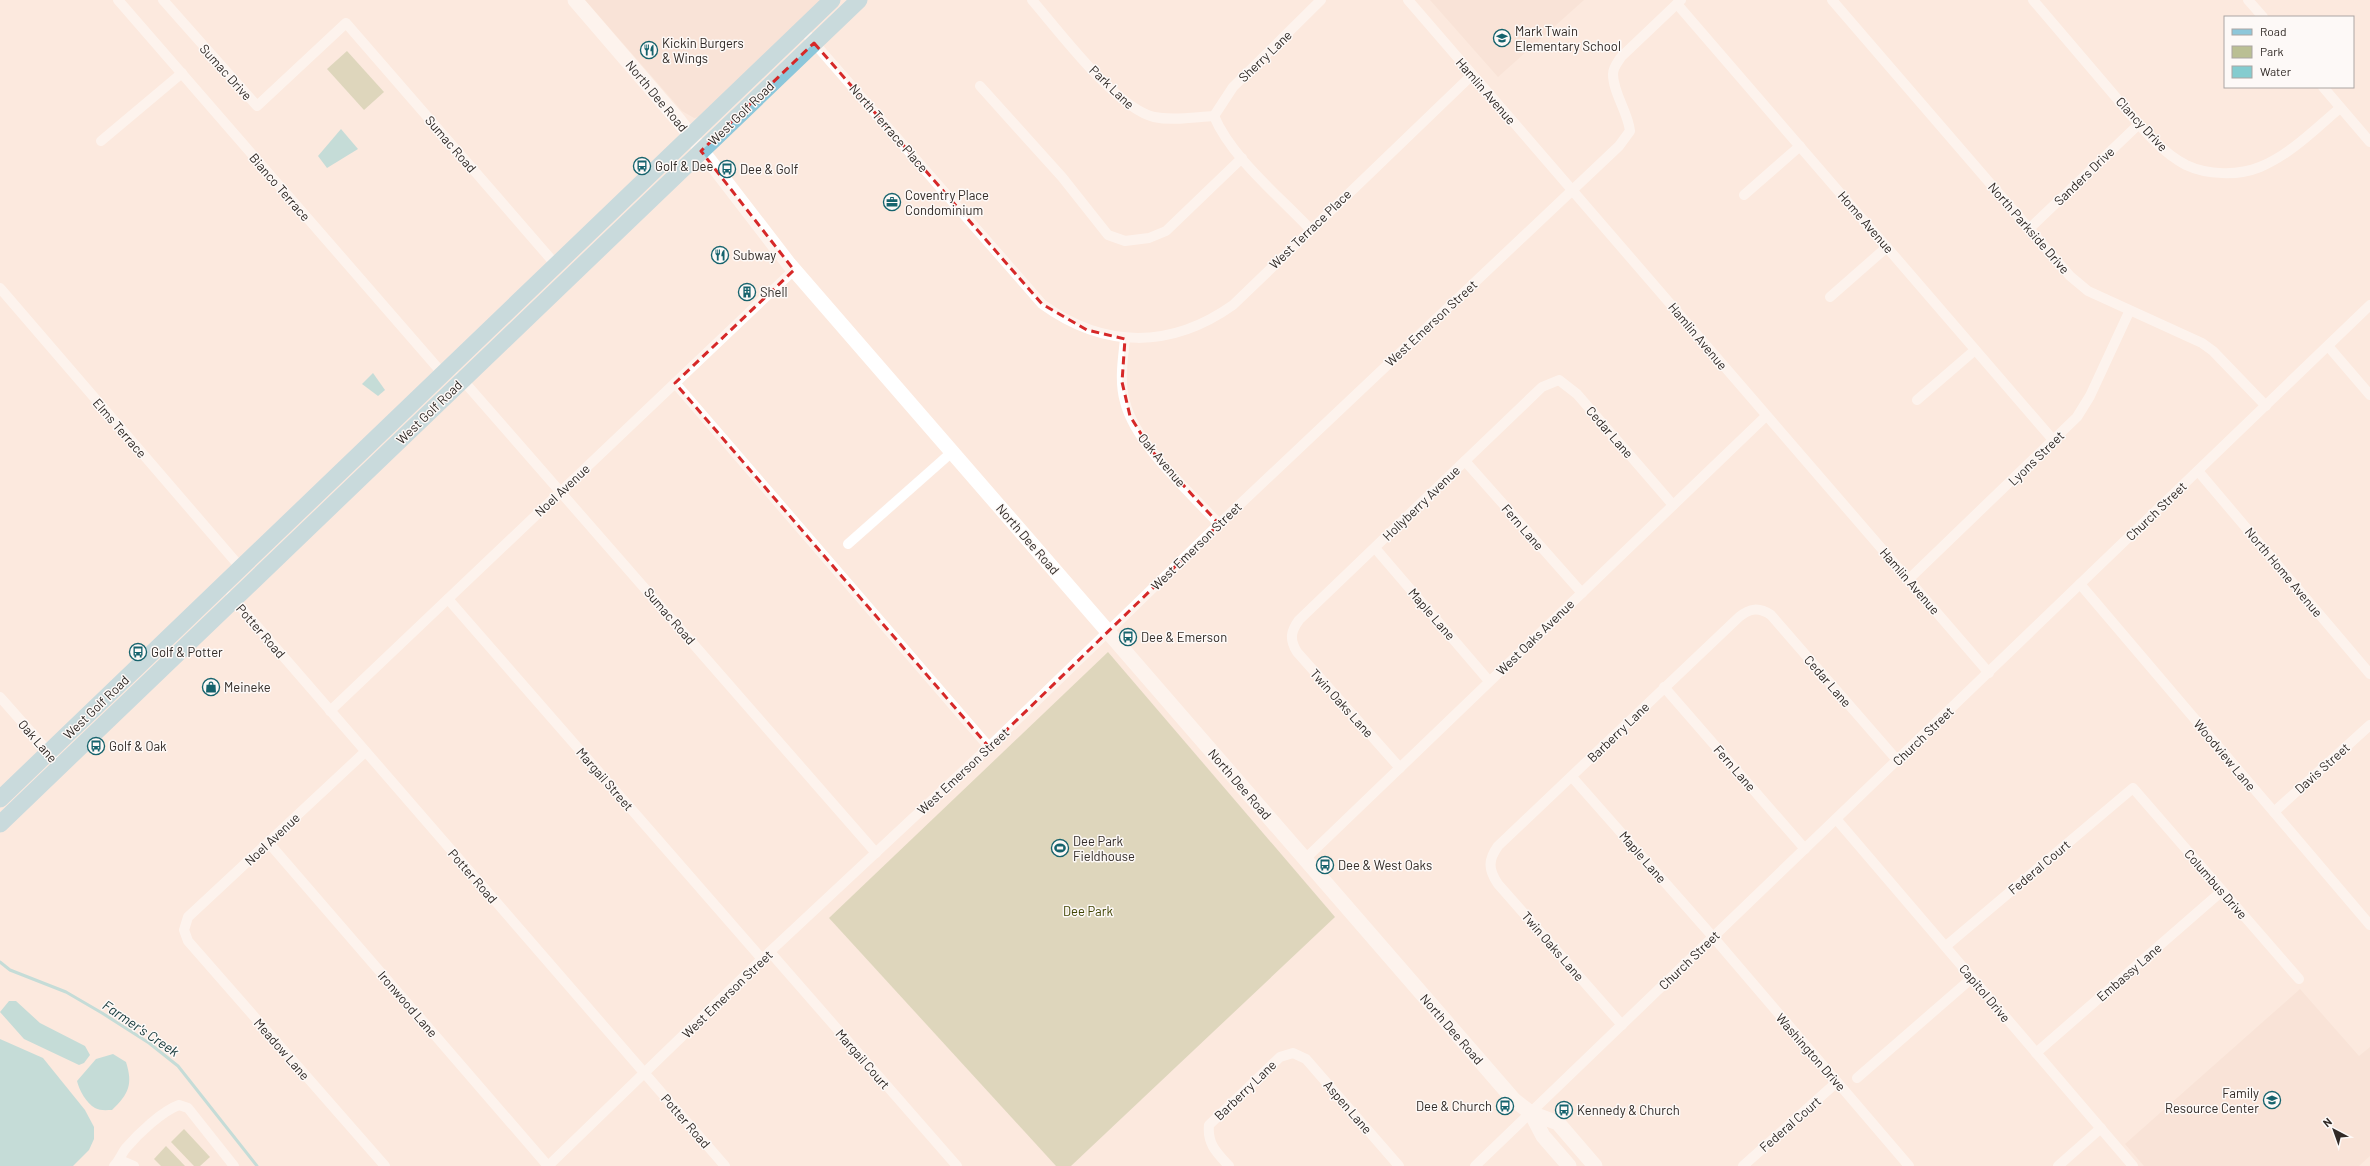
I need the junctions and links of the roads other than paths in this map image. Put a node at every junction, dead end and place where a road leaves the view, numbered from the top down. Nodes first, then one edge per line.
1 (118, 0) edge
2 (163, 0) edge
3 (575, 0) edge
4 (832, 0) edge
5 (858, 0) edge
6 (1032, 0) edge
7 (1321, 0) edge
8 (1408, 0) edge
9 (1832, 0) edge
10 (2033, 0) edge
11 (2248, 0) edge
12 (1679, 2) edge
13 (2262, 16) edge
14 (346, 24) joint
15 (802, 29) junction
16 (814, 43) junction
17 (182, 74) junction
18 (1472, 75) junction
19 (980, 86) dead end
20 (2324, 88) edge
21 (2340, 108) junction
22 (1214, 116) junction
23 (2139, 124) junction
24 (690, 136) junction
25 (101, 141) dead end
26 (2370, 142) edge
27 (1800, 146) junction
28 (701, 151) junction
29 (1242, 158) junction
30 (1573, 190) junction
31 (1744, 195) dead end
32 (2030, 228) junction
33 (1310, 229) junction
34 (1887, 247) junction
35 (556, 265) junction
36 (794, 270) junction
37 (0, 288) edge
38 (1830, 297) dead end
39 (2370, 305) edge
40 (2129, 312) junction
41 (1125, 339) junction
42 (2328, 346) junction
43 (1976, 350) junction
44 (446, 370) junction
45 (463, 380) junction
46 (1559, 380) joint
47 (675, 383) junction
48 (2370, 395) edge
49 (1916, 400) dead end
50 (2266, 406) junction
51 (1766, 416) junction
52 (2054, 441) junction
53 (952, 452) junction
54 (1465, 461) junction
55 (2198, 471) junction
56 (561, 491) junction
57 (1673, 505) junction
58 (1219, 524) junction
59 (848, 544) dead end
60 (1375, 548) junction
61 (241, 568) junction
62 (1909, 579) junction
63 (2080, 584) junction
64 (222, 586) junction
65 (1582, 593) junction
66 (448, 599) junction
67 (234, 600) junction
68 (1755, 609) joint
69 (1108, 631) junction
70 (1291, 636) joint
71 (1989, 673) junction
72 (2370, 674) edge
73 (1489, 681) junction
74 (1664, 687) junction
75 (0, 697) edge
76 (330, 711) junction
77 (2370, 725) edge
78 (989, 747) junction
79 (365, 752) junction
80 (48, 753) junction
81 (1897, 760) junction
82 (61, 766) junction
83 (1400, 768) junction
84 (1572, 776) junction
85 (2133, 788) joint
86 (0, 799) edge
87 (2274, 812) junction
88 (1837, 820) junction
89 (0, 824) edge
90 (268, 842) junction
91 (1805, 849) junction
92 (876, 853) junction
93 (1305, 859) junction
94 (1490, 864) joint
95 (2222, 891) junction
96 (2370, 925) edge
97 (184, 930) joint
98 (1714, 938) junction
99 (1946, 946) junction
100 (766, 956) junction
101 (1972, 978) junction
102 (2299, 979) dead end
103 (1622, 1025) junction
104 (1293, 1053) joint
105 (2036, 1053) junction
106 (645, 1074) junction
107 (1857, 1078) dead end
108 (1837, 1082) junction
109 (1531, 1113) junction
110 (2101, 1128) junction
111 (117, 1163) edge
112 (134, 1166) edge
113 (234, 1166) edge
114 (385, 1166) edge
115 (548, 1166) edge
116 (725, 1166) edge
117 (956, 1166) edge
118 (1229, 1166) edge
119 (1399, 1166) edge
120 (1476, 1166) edge
121 (1569, 1166) edge
122 (1595, 1166) edge
123 (1743, 1166) edge
124 (1909, 1166) edge
125 (2058, 1166) edge
126 (2133, 1166) edge

1 - 17 street, Bianco Terrace
2 - 14 street, Sumac Drive
3 - 24 street, North Dee Road
4 - 15 main road, West Golf Road
5 - 16 main road, West Golf Road
6 - 22 street, Park Lane
7 - 22 street, Sherry Lane
8 - 18 street, Hamlin Avenue
9 - 32 street, North Parkside Drive
10 - 23 street, Clancy Drive
11 - 13 street
12 - 27 street, Home Avenue
12 - 30 street, West Emerson Street
14 - 35 street, Sumac Road
15 - 16 street, North Terrace Place
15 - 24 main road, West Golf Road
16 - 28 main road, West Golf Road
16 - 41 street, North Terrace Place
17 - 25 street
17 - 44 street, Bianco Terrace
18 - 30 street, Hamlin Avenue
18 - 33 street, West Terrace Place
19 - 29 street
20 - 21 street
21 - 23 street, Clancy Drive
21 - 26 street
22 - 29 street
23 - 32 street, Sanders Drive
24 - 28 street, North Dee Road
24 - 35 main road, West Golf Road
27 - 31 street
27 - 34 street, Home Avenue
28 - 36 street, North Dee Road
28 - 45 main road, West Golf Road
29 - 33 street
30 - 51 street, Hamlin Avenue
30 - 58 street, West Emerson Street
32 - 40 street, North Parkside Drive
33 - 41 street, West Terrace Place
34 - 38 street
34 - 43 street, Home Avenue
35 - 44 main road, West Golf Road
36 - 47 street, Noel Avenue
36 - 53 street, North Dee Road
37 - 61 street, Elms Terrace
39 - 42 street, Church Street
40 - 50 street, North Parkside Drive
40 - 52 street, Lyons Street
41 - 58 street, Oak Avenue
42 - 48 street
42 - 50 street, Church Street
43 - 49 street
43 - 52 street, Home Avenue
44 - 45 street, Bianco Terrace
44 - 61 main road, West Golf Road
45 - 56 street, Sumac Road
45 - 67 main road, West Golf Road
46 - 54 street, Hollyberry Avenue
46 - 57 street, Cedar Lane
47 - 56 street, Noel Avenue
47 - 78 street
50 - 55 street, Church Street
51 - 57 street, West Oaks Avenue
51 - 62 street, Hamlin Avenue
52 - 62 street, Lyons Street
53 - 59 street
53 - 69 street, North Dee Road
54 - 60 street, Hollyberry Avenue
54 - 65 street, Fern Lane
55 - 63 street, Church Street
55 - 72 street, North Home Avenue
56 - 66 street, Noel Avenue
56 - 92 street, Sumac Road
57 - 65 street, West Oaks Avenue
58 - 69 street, West Emerson Street
60 - 70 street, Hollyberry Avenue
60 - 73 street, Maple Lane
61 - 64 main road, West Golf Road
62 - 71 street, Hamlin Avenue
63 - 71 street, Church Street
63 - 87 street, Woodview Lane
64 - 67 street, Potter Road
64 - 80 main road, West Golf Road
65 - 73 street, West Oaks Avenue
66 - 76 street, Noel Avenue
66 - 100 street, Margail Street
67 - 76 street, Potter Road
67 - 82 main road, West Golf Road
68 - 74 street, Barberry Lane
68 - 81 street, Cedar Lane
69 - 78 street, West Emerson Street
69 - 93 street, North Dee Road
70 - 83 street, Twin Oaks Lane
71 - 81 street, Church Street
73 - 83 street, West Oaks Avenue
74 - 84 street, Barberry Lane
74 - 91 street, Fern Lane
75 - 80 street, Oak Lane
76 - 79 street, Potter Road
77 - 87 street, Davis Street
78 - 92 street, West Emerson Street
79 - 90 street, Noel Avenue
79 - 106 street, Potter Road
80 - 82 street, Oak Lane
80 - 86 main road, West Golf Road
81 - 88 street, Church Street
82 - 89 main road, West Golf Road
83 - 93 street, West Oaks Avenue
84 - 94 street, Barberry Lane
84 - 98 street, Maple Lane
85 - 95 street, Columbus Drive
85 - 99 street, Federal Court
87 - 96 street, Woodview Lane
88 - 91 street, Church Street
88 - 99 street, Capitol Drive
90 - 97 street, Noel Avenue
90 - 115 street, Ironwood Lane
91 - 98 street, Church Street
92 - 100 street, West Emerson Street
93 - 109 street, North Dee Road
94 - 103 street, Twin Oaks Lane
95 - 102 street, Columbus Drive
95 - 105 street, Embassy Lane
97 - 114 street, Meadow Lane
98 - 103 street, Church Street
98 - 108 street, Washington Drive
99 - 101 street, Capitol Drive
100 - 106 street, West Emerson Street
100 - 117 street, Margail Court
101 - 105 street, Capitol Drive
101 - 107 street
103 - 109 street, Church Street
104 - 118 street, Barberry Lane
104 - 119 street, Aspen Lane
105 - 110 street, Capitol Drive
106 - 115 street, West Emerson Street
106 - 116 street, Potter Road
108 - 123 street, Federal Court
108 - 124 street, Washington Drive
109 - 120 street, Church Street
109 - 121 street
109 - 122 street
110 - 125 street
110 - 126 street, Capitol Drive
111 - 112 street
111 - 113 street

